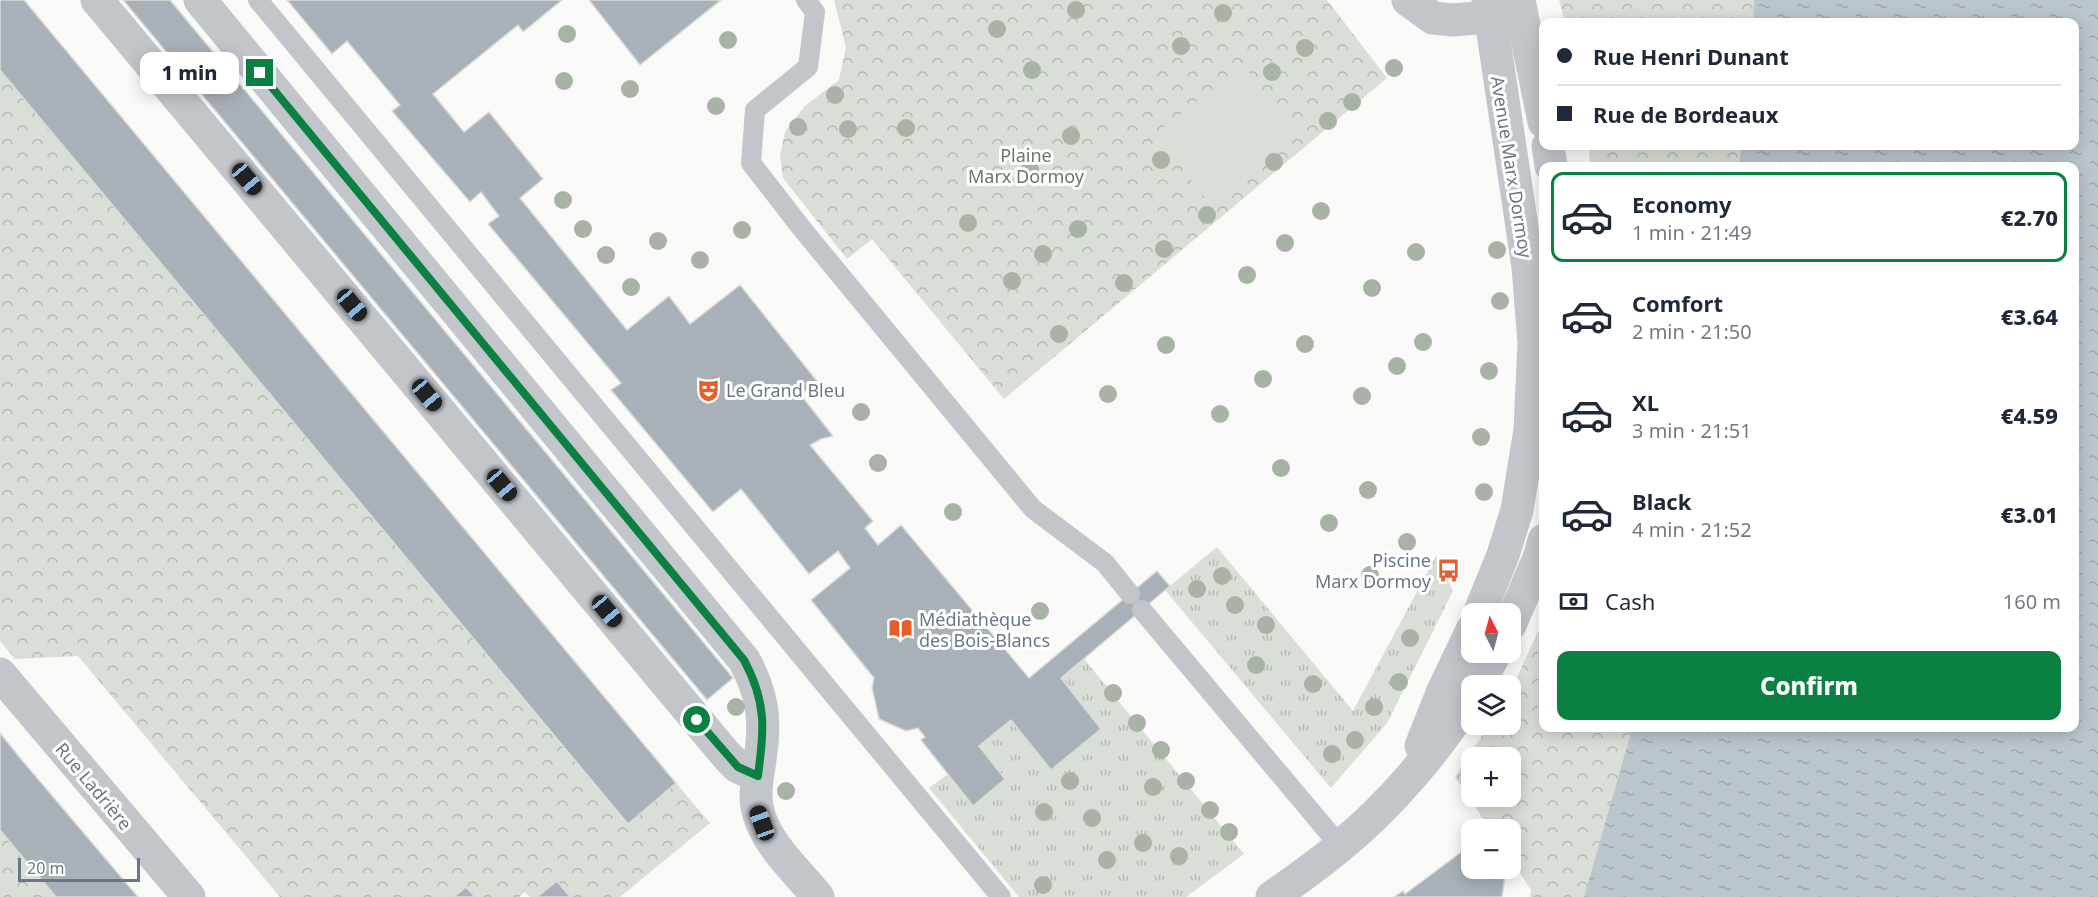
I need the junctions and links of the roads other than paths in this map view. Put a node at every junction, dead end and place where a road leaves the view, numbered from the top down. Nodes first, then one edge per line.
1 (97, 0) edge
2 (200, 0) edge
3 (258, 0) edge
4 (806, 0) edge
5 (1408, 0) edge
6 (1520, 7) edge
7 (1488, 8) edge
8 (1539, 98) edge
9 (1539, 558) edge
10 (1130, 594) dead end
11 (1483, 603) edge
12 (1520, 603) edge
13 (1142, 610) dead end
14 (1461, 653) edge
15 (0, 674) edge
16 (1461, 712) edge
17 (758, 776) junction
18 (1408, 779) junction
19 (1340, 846) junction
20 (189, 897) edge
21 (818, 897) edge
22 (1001, 897) edge
23 (1272, 897) edge

1 - 17 street
2 - 17 street
3 - 22 lane
4 - 10 lane
5 - 7 street
6 - 7 street
6 - 8 street, Avenue Marx Dormoy
7 - 11 street, Avenue Marx Dormoy
9 - 12 street
13 - 19 lane
14 - 18 street
15 - 20 street, Rue Ladrière
16 - 18 street
17 - 21 street
18 - 19 street
19 - 23 street

